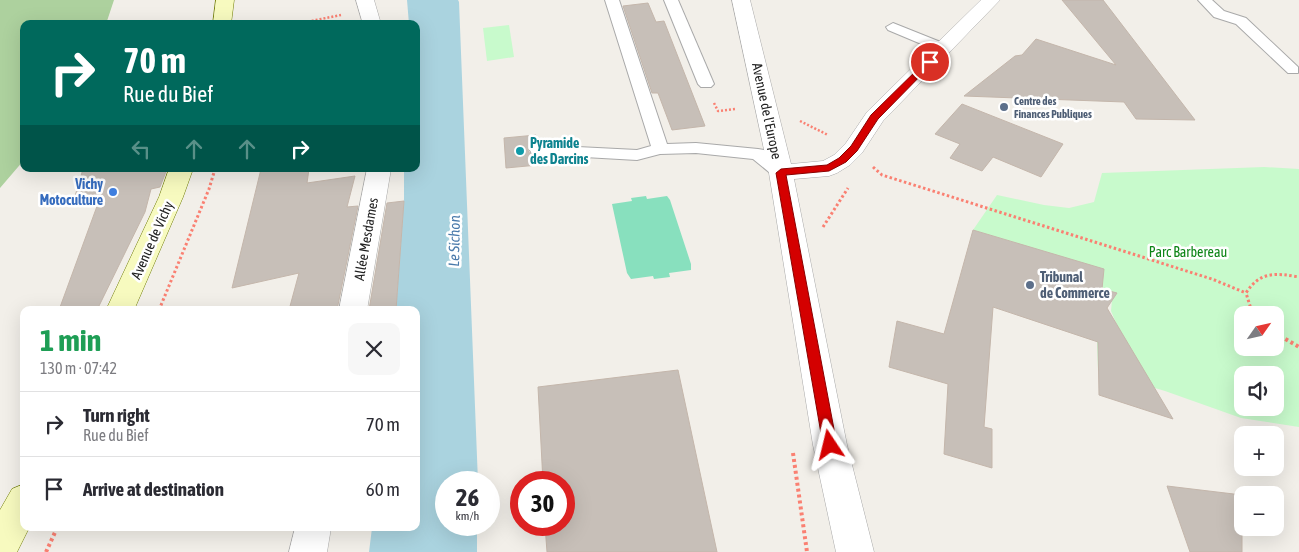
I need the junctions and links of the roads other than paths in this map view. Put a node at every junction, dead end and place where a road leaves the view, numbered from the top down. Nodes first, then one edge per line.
1 (225, 0) edge
2 (612, 0) edge
3 (671, 0) edge
4 (741, 0) edge
5 (991, 0) edge
6 (1205, 0) edge
7 (222, 20) edge
8 (893, 27) dead end
9 (943, 48) junction
10 (1293, 70) dead end
11 (706, 84) road end
12 (660, 149) junction
13 (538, 150) dead end
14 (180, 172) edge
15 (378, 172) edge
16 (781, 173) junction
17 (122, 306) edge
18 (354, 306) edge
19 (20, 508) edge
20 (312, 531) edge
21 (0, 546) edge
22 (853, 550) edge
23 (308, 552) edge

1 - 7 main road
2 - 12 lane
3 - 11 lane
4 - 16 street, Avenue de l'Europe
5 - 9 street
6 - 10 lane
8 - 9 lane
9 - 16 street
12 - 13 lane
12 - 16 lane
14 - 17 main road, Avenue de Vichy
15 - 18 street, Allée Mesdames
16 - 22 street, Avenue de l'Europe
19 - 21 main road
20 - 23 street

